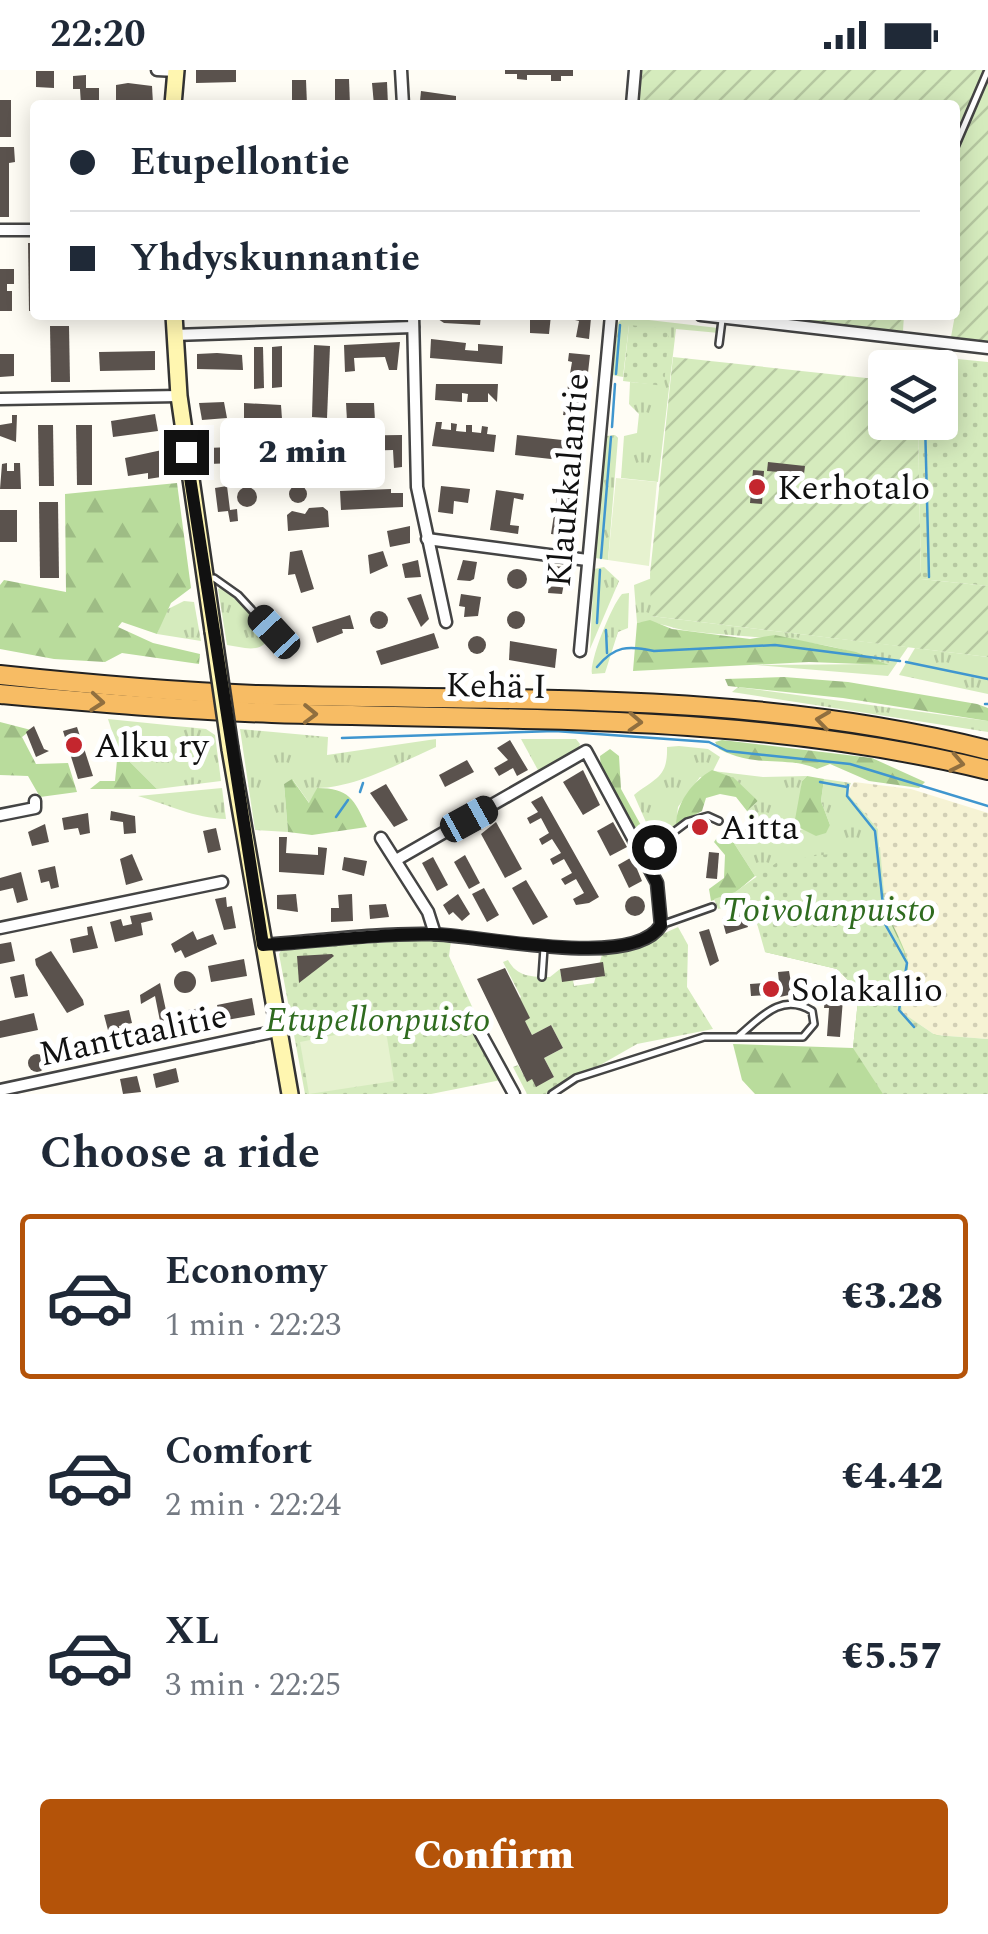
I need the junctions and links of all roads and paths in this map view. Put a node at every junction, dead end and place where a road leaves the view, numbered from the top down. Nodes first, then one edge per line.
1 (157, 70) edge
2 (176, 70) edge
3 (401, 70) edge
4 (634, 70) edge
5 (988, 70) edge
6 (173, 100) edge
7 (403, 100) edge
8 (632, 100) edge
9 (960, 135) edge
10 (0, 230) edge
11 (30, 230) edge
12 (174, 320) edge
13 (610, 320) edge
14 (723, 320) edge
15 (749, 320) edge
16 (413, 321) edge
17 (174, 334) junction
18 (719, 344) dead end
19 (988, 348) edge
20 (179, 396) junction
21 (0, 399) edge
22 (427, 538) junction
23 (588, 560) junction
24 (205, 579) junction
25 (446, 622) dead end
26 (276, 636) dead end
27 (580, 651) dead end
28 (0, 675) edge
29 (0, 694) edge
30 (988, 750) edge
31 (988, 770) edge
32 (35, 801) dead end
33 (0, 815) edge
34 (719, 821) dead end
35 (382, 838) dead end
36 (659, 844) junction
37 (668, 850) dead end
38 (642, 855) junction
39 (396, 860) junction
40 (222, 882) dead end
41 (712, 907) dead end
42 (661, 925) junction
43 (0, 928) edge
44 (435, 934) junction
45 (263, 945) junction
46 (544, 945) junction
47 (542, 977) dead end
48 (277, 1031) junction
49 (480, 1032) dead end
50 (739, 1036) junction
51 (0, 1090) edge
52 (290, 1094) edge
53 (514, 1094) edge
54 (552, 1094) edge

1 - 2 street
2 - 6 main road
3 - 7 street
4 - 8 street
5 - 9 lane
10 - 11 street
12 - 17 main road
13 - 23 street, Klaukkalantie
14 - 18 lane
15 - 19 street
16 - 17 street
16 - 22 street
17 - 20 main road
20 - 21 street
20 - 24 main road
22 - 23 street
22 - 25 street
23 - 27 street, Klaukkalantie
24 - 26 lane
24 - 45 main road, bridge
30 -> 28 highway, Kehä I
29 -> 31 highway, Kehä I
32 - 33 street
34 - 36 lane
35 - 39 street
36 - 37 lane
36 - 38 lane
38 - 39 street
38 - 42 street
39 - 44 street
40 - 43 street
41 - 42 lane
42 - 46 street
44 - 45 street
44 - 46 street
45 - 48 main road
46 - 47 lane
48 - 51 street, Manttaalitie
48 - 52 main road
49 - 53 street
50 - 50 lane
50 - 54 lane

